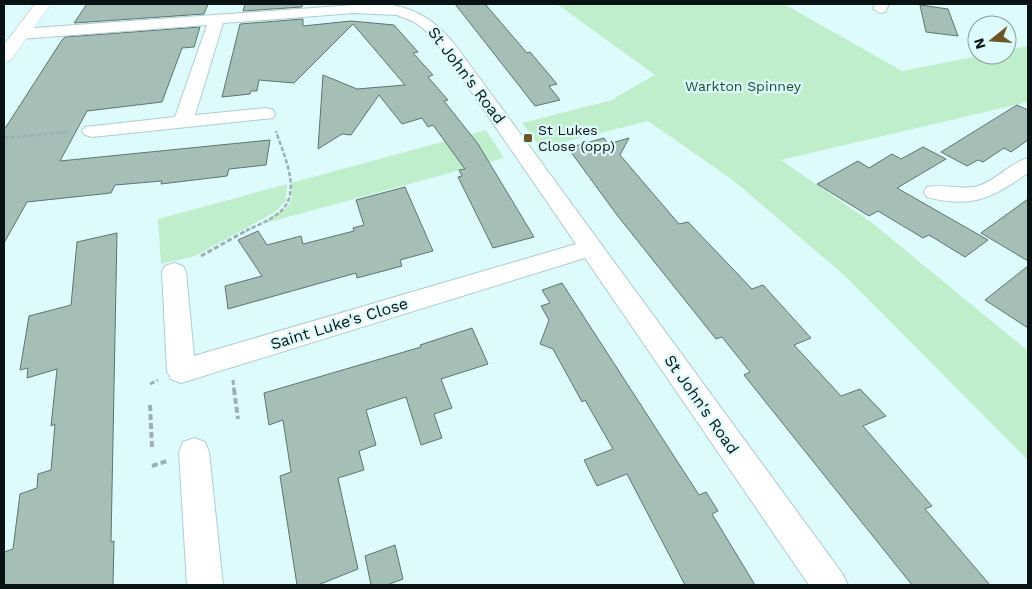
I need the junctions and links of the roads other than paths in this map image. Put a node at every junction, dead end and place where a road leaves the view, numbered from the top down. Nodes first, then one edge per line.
1 (43, 4) edge
2 (216, 20) junction
3 (20, 34) junction
4 (4, 56) edge
5 (271, 120) road end
6 (183, 122) junction
7 (84, 131) road end
8 (1028, 164) edge
9 (935, 192) dead end
10 (592, 248) junction
11 (174, 272) dead end
12 (194, 452) dead end
13 (205, 585) edge
14 (830, 585) edge

1 - 3 street
2 - 3 street, St John's Road
2 - 6 street
2 - 10 street, St John's Road
3 - 4 street
5 - 6 street
6 - 7 street
8 - 9 street
10 - 11 street, Saint Luke's Close
10 - 14 street, St John's Road
12 - 13 street

